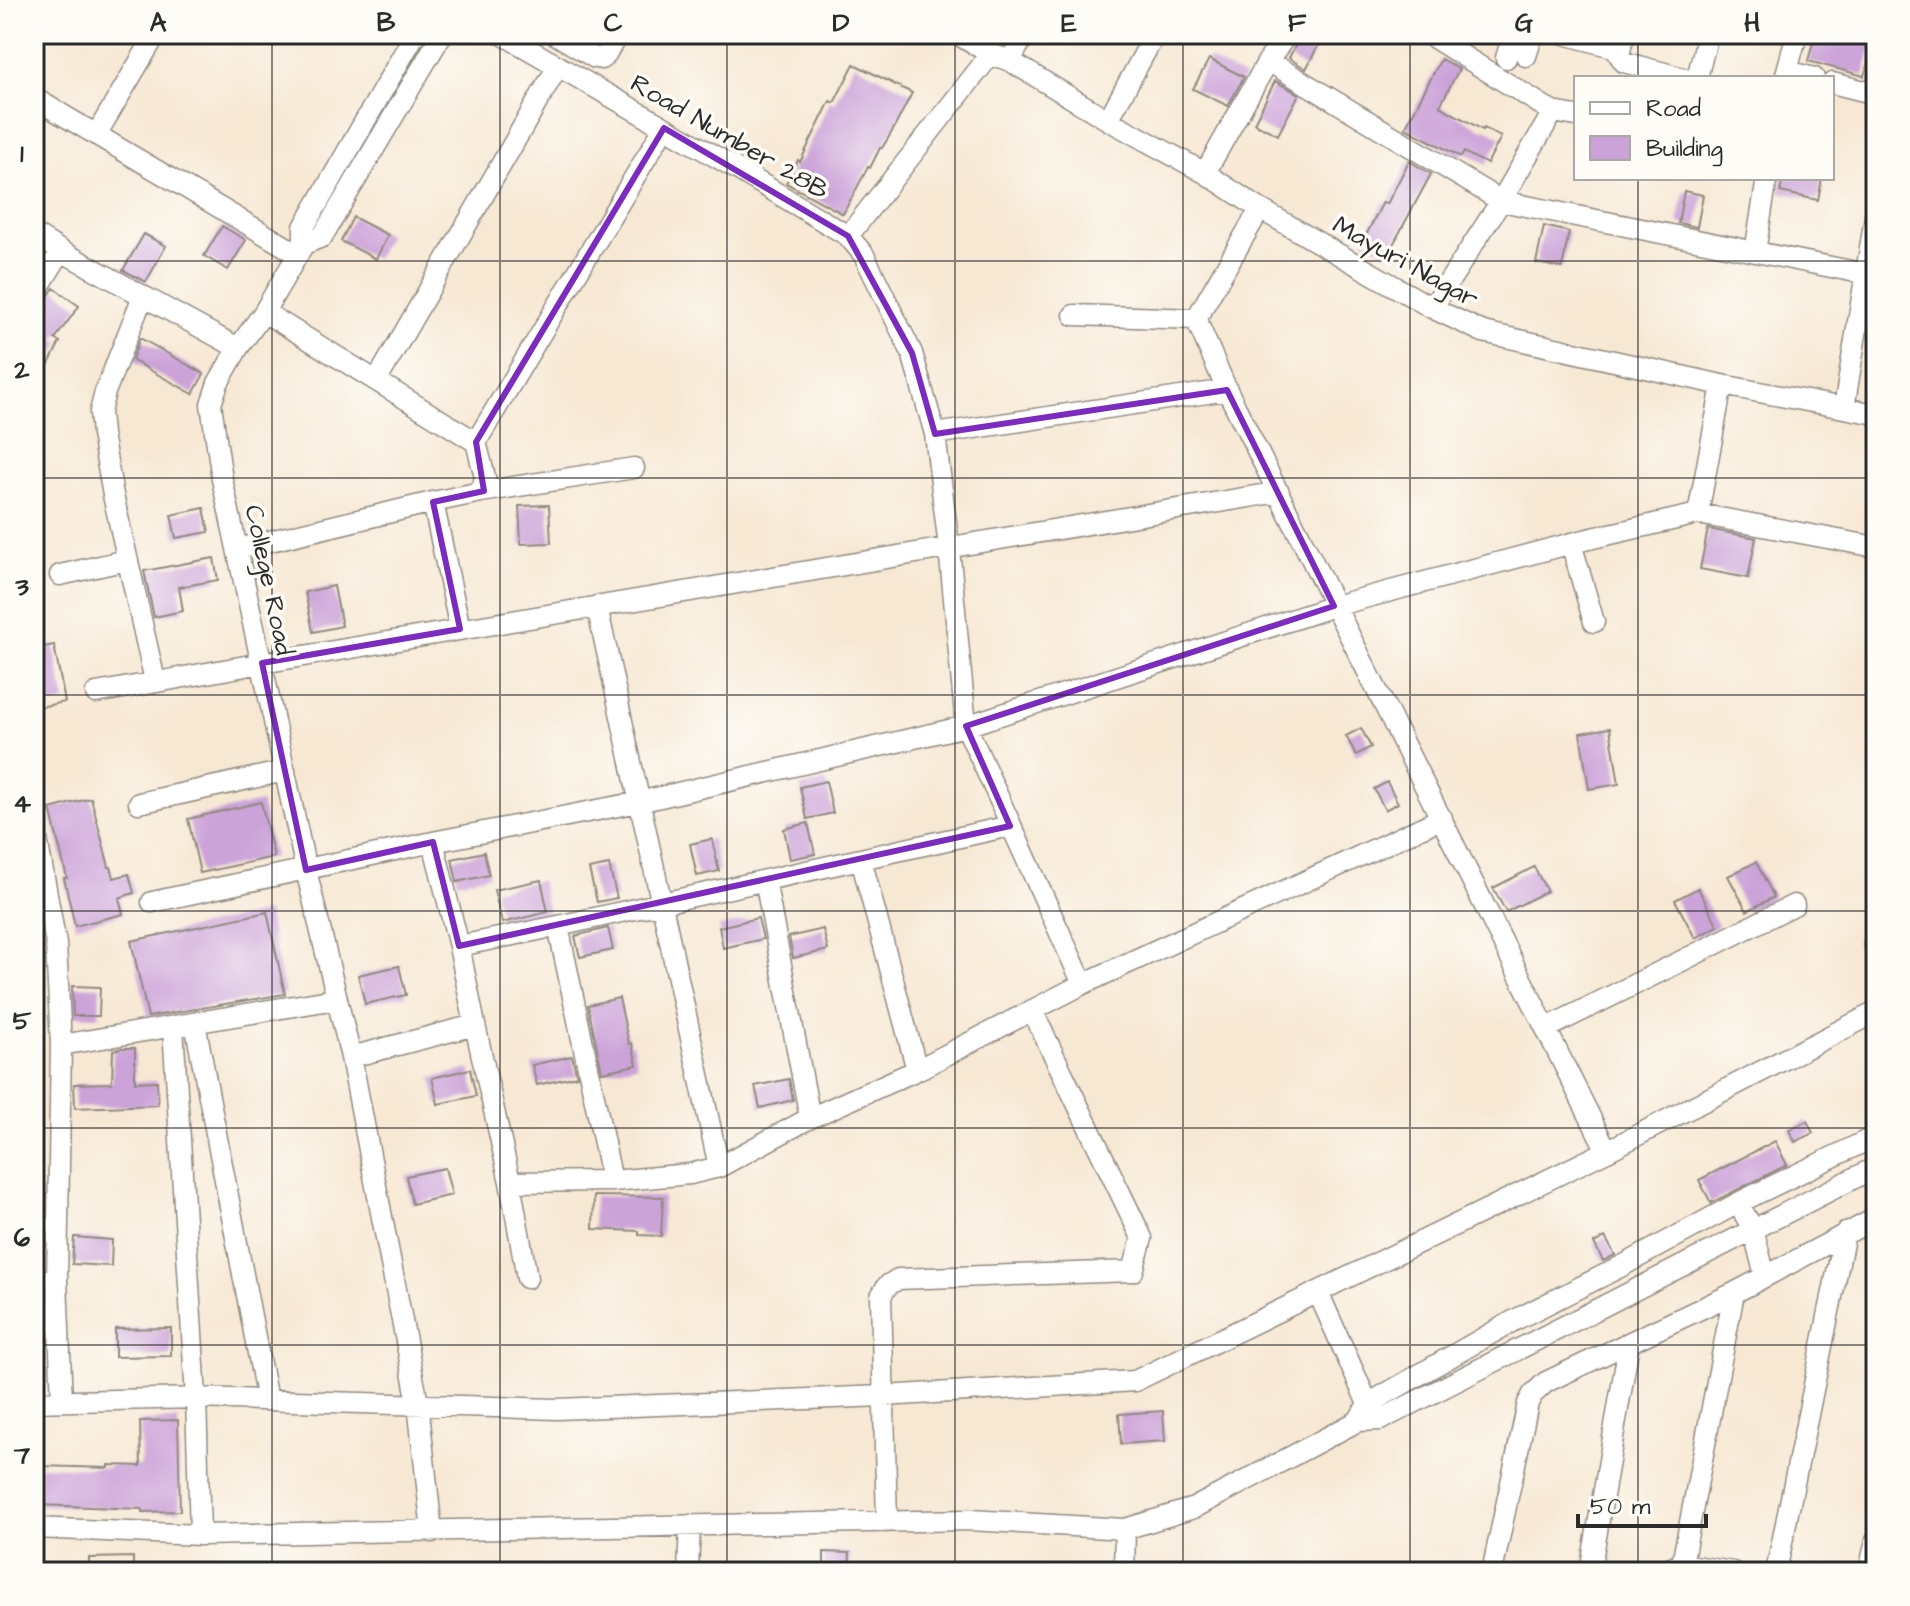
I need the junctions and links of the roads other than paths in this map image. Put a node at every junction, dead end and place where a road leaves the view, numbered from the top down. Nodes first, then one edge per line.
1 (156, 34) edge
2 (415, 34) edge
3 (442, 34) edge
4 (502, 34) edge
5 (555, 34) edge
6 (618, 34) edge
7 (957, 34) edge
8 (1025, 34) edge
9 (1155, 34) edge
10 (1287, 34) edge
11 (1428, 34) edge
12 (1513, 34) edge
13 (1533, 34) edge
14 (1564, 34) edge
15 (1708, 34) edge
16 (1797, 34) edge
17 (1622, 42) edge
18 (1000, 57) junction
19 (1268, 61) junction
20 (558, 66) junction
21 (1786, 75) edge
22 (1675, 76) edge
23 (1698, 76) edge
24 (1834, 84) edge
25 (1876, 87) edge
26 (34, 98) edge
27 (1553, 112) junction
28 (1574, 116) edge
29 (1108, 120) junction
30 (664, 128) junction
31 (96, 135) junction
32 (1205, 173) junction
33 (1767, 180) edge
34 (1501, 201) junction
35 (1260, 209) junction
36 (1876, 211) edge
37 (34, 234) edge
38 (848, 236) junction
39 (301, 249) junction
40 (61, 251) junction
41 (1755, 252) junction
42 (1866, 274) junction
43 (34, 295) edge
44 (143, 296) junction
45 (1432, 308) junction
46 (264, 312) junction
47 (1074, 315) dead end
48 (1196, 319) junction
49 (238, 348) junction
50 (377, 380) junction
51 (1722, 385) junction
52 (1227, 390) junction
53 (1844, 408) junction
54 (1876, 414) edge
55 (935, 434) junction
56 (476, 442) junction
57 (634, 468) dead end
58 (481, 492) junction
59 (1279, 492) junction
60 (433, 502) junction
61 (1698, 514) junction
62 (1571, 543) junction
63 (949, 547) junction
64 (1876, 547) edge
65 (237, 549) junction
66 (127, 560) junction
67 (60, 575) dead end
68 (597, 606) junction
69 (1334, 606) junction
70 (1594, 622) dead end
71 (460, 629) junction
72 (262, 663) junction
73 (155, 681) junction
74 (96, 693) dead end
75 (966, 726) junction
76 (285, 771) junction
77 (639, 802) junction
78 (139, 803) dead end
79 (1442, 818) junction
80 (34, 822) edge
81 (1010, 826) junction
82 (433, 842) junction
83 (861, 859) junction
84 (306, 870) junction
85 (765, 880) junction
86 (152, 902) dead end
87 (661, 903) junction
88 (1794, 905) dead end
89 (558, 926) junction
90 (1876, 940) edge
91 (459, 946) junction
92 (1876, 950) edge
93 (1083, 984) junction
94 (336, 999) junction
95 (1032, 1010) junction
96 (1876, 1012) edge
97 (195, 1023) junction
98 (475, 1025) junction
99 (173, 1027) junction
100 (1547, 1028) junction
101 (61, 1045) junction
102 (351, 1057) junction
103 (917, 1070) junction
104 (810, 1118) junction
105 (1876, 1136) edge
106 (1607, 1151) junction
107 (719, 1167) junction
108 (1876, 1167) edge
109 (612, 1181) junction
110 (510, 1182) junction
111 (1738, 1203) junction
112 (1876, 1218) edge
113 (1753, 1229) junction
114 (1845, 1233) junction
115 (1765, 1276) junction
116 (527, 1278) dead end
117 (34, 1280) edge
118 (57, 1280) junction
119 (1318, 1292) junction
120 (1734, 1293) junction
121 (1629, 1344) junction
122 (883, 1396) junction
123 (196, 1398) junction
124 (267, 1400) junction
125 (62, 1401) junction
126 (34, 1402) edge
127 (418, 1403) junction
128 (1369, 1415) junction
129 (887, 1522) junction
130 (690, 1525) junction
131 (34, 1528) edge
132 (1125, 1529) junction
133 (432, 1532) junction
134 (200, 1535) junction
135 (1876, 1540) edge
136 (1682, 1564) junction
137 (688, 1572) edge
138 (1124, 1572) edge
139 (1492, 1572) edge
140 (1590, 1572) edge
141 (1654, 1572) edge
142 (1733, 1572) edge
143 (1776, 1572) edge
144 (1869, 1572) edge

1 - 31 street
2 - 39 street
3 - 39 street
4 - 20 street, Road Number 28B
5 - 6 street
7 - 18 street, Mayuri Nagar
8 - 18 street
9 - 29 street
10 - 19 street
11 - 27 street
12 - 13 street
14 - 17 street
15 - 23 street
16 - 21 street
17 - 22 street
18 - 29 street, Mayuri Nagar
18 - 38 street
19 - 32 street
19 - 34 street
20 - 30 street, Road Number 28B
20 - 50 street
24 - 25 street
26 - 31 street
27 - 28 street
27 - 34 street
29 - 32 street, Mayuri Nagar
30 - 38 street, Road Number 28B
30 - 56 street
31 - 39 street
32 - 35 street, Mayuri Nagar
33 - 41 street
34 - 41 street
34 - 45 street
35 - 45 street, Mayuri Nagar
35 - 48 street
36 - 42 street
37 - 40 street
38 - 55 street
39 - 46 street, College Road
40 - 43 street
40 - 44 street
41 - 42 street
42 - 53 street
44 - 49 street
44 - 66 street
45 - 51 street, Mayuri Nagar
46 - 49 street, College Road
46 - 50 street
47 - 48 street
48 - 52 street
49 - 65 street, College Road
50 - 56 street
51 - 53 street, Mayuri Nagar
51 - 61 street
52 - 55 street
52 - 59 street
53 - 54 street, Mayuri Nagar
55 - 63 street
56 - 58 street
57 - 58 street
58 - 60 street
59 - 63 street
59 - 69 street
60 - 65 street
60 - 71 street
61 - 62 street
61 - 64 street
62 - 69 street
62 - 70 street
63 - 68 street
63 - 75 street
65 - 72 street, College Road
66 - 67 street
66 - 73 street
68 - 71 street
68 - 77 street
69 - 75 street
69 - 79 street
71 - 72 street
72 - 73 street
72 - 76 street, College Road
73 - 74 street
75 - 77 street
75 - 81 street
76 - 78 street
76 - 84 street, College Road
77 - 82 street
77 - 87 street
79 - 93 street
79 - 100 street
80 - 101 street
81 - 83 street
81 - 93 street
82 - 84 street
82 - 91 street
83 - 85 street
83 - 103 street
84 - 86 street
84 - 94 street, College Road
85 - 87 street
85 - 104 street
87 - 89 street
87 - 107 street
88 - 100 street
89 - 91 street
89 - 109 street
90 - 92 street
91 - 98 street
93 - 95 street
94 - 97 street
94 - 102 street, College Road
95 - 103 street
95 - 122 street
96 - 106 street
97 - 99 street
97 - 124 street
98 - 102 street
98 - 110 street
99 - 101 street
99 - 123 street
100 - 106 street
101 - 118 street
102 - 127 street, College Road
103 - 104 street
104 - 107 street
105 - 111 street
106 - 119 street
107 - 109 street
108 - 113 street
109 - 110 street
110 - 116 street
111 - 113 street
111 - 128 street
112 - 114 street
113 - 115 street
113 - 128 street
114 - 115 street
114 - 143 street
115 - 120 street
117 - 118 street
118 - 125 street
119 - 122 street
119 - 128 street
120 - 121 street
120 - 136 street
121 - 139 street
121 - 140 street
122 - 127 street
122 - 129 street
123 - 124 street
123 - 125 street
123 - 134 street
124 - 127 street
125 - 126 street
127 - 133 street, College Road
128 - 132 street
129 - 130 street
129 - 132 street
130 - 133 street
130 - 137 street
131 - 134 street
132 - 138 street
133 - 134 street
135 - 144 street
136 - 141 street
136 - 142 street

